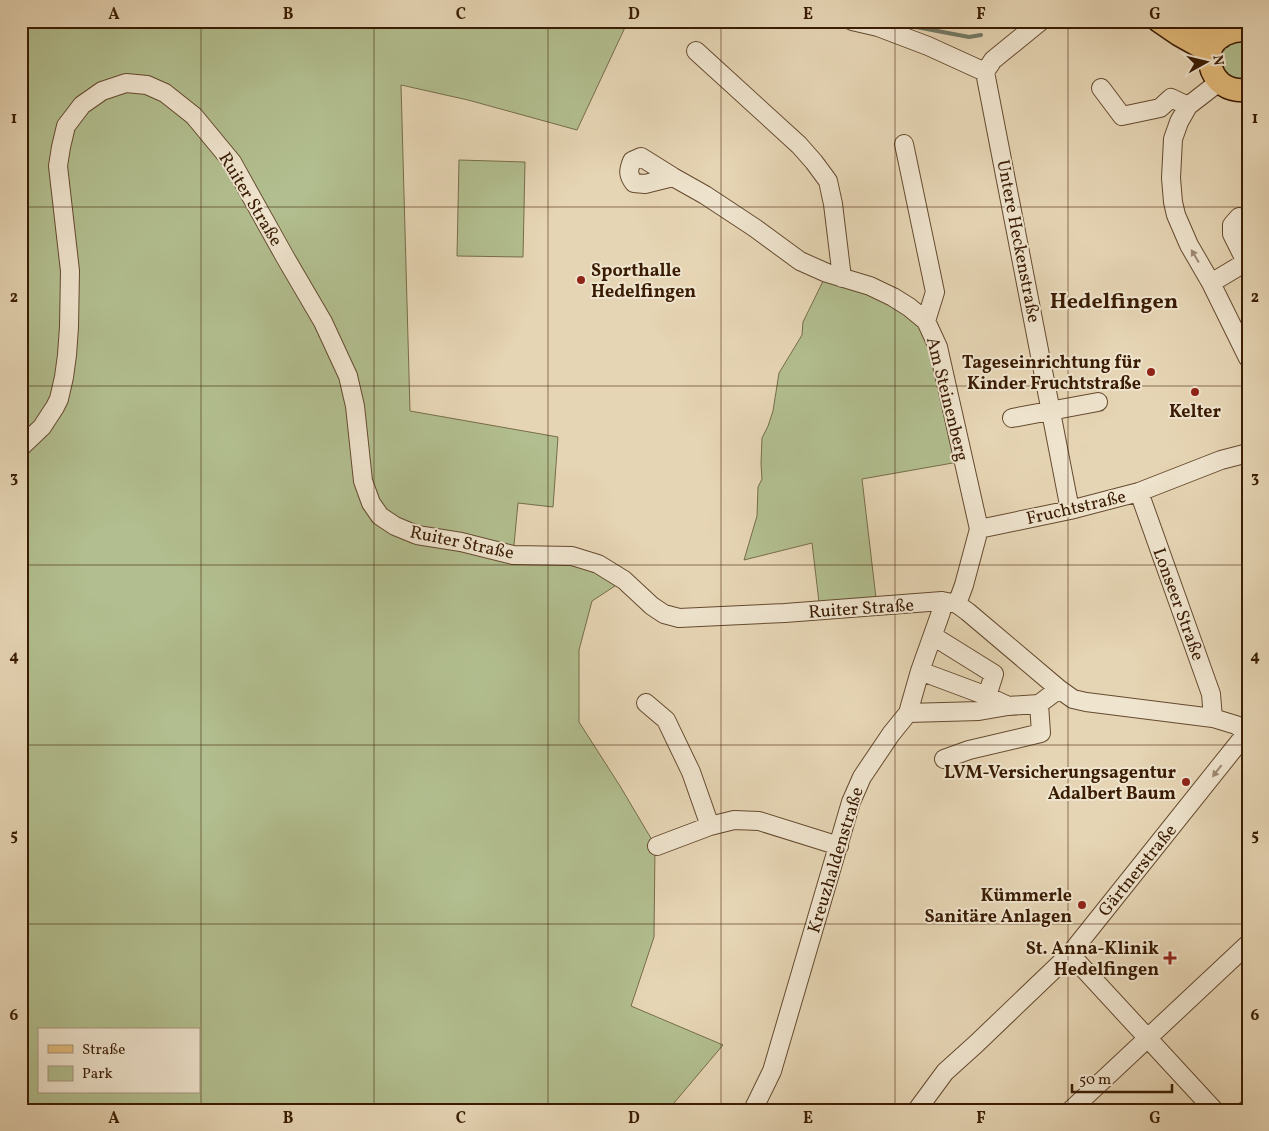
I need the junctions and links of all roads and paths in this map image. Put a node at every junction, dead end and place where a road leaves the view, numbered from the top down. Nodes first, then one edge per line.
1 (852, 21) edge
2 (1041, 21) edge
3 (1159, 21) edge
4 (1184, 21) edge
5 (1248, 31) edge
6 (1215, 44) junction
7 (696, 50) dead end
8 (985, 72) junction
9 (1219, 82) junction
10 (1101, 88) dead end
11 (1247, 91) edge
12 (1188, 106) junction
13 (904, 144) dead end
14 (673, 177) dead end
15 (1239, 217) dead end
16 (1245, 255) edge
17 (842, 278) junction
18 (1211, 283) junction
19 (926, 321) junction
20 (1248, 358) edge
21 (1098, 402) dead end
22 (1052, 411) junction
23 (1012, 418) dead end
24 (21, 447) edge
25 (1247, 455) edge
26 (1139, 492) junction
27 (1070, 510) junction
28 (979, 529) junction
29 (949, 603) junction
30 (933, 636) junction
31 (920, 671) junction
32 (1059, 689) junction
33 (987, 696) junction
34 (646, 703) dead end
35 (1039, 704) junction
36 (1008, 706) junction
37 (908, 713) junction
38 (1213, 718) junction
39 (1247, 732) edge
40 (944, 759) dead end
41 (710, 826) junction
42 (657, 846) dead end
43 (839, 846) junction
44 (1248, 944) edge
45 (1070, 954) junction
46 (1147, 1038) junction
47 (753, 1110) edge
48 (917, 1110) edge
49 (1071, 1110) edge
50 (1214, 1110) edge

1 - 8 street
2 - 8 street
3 - 6 main road
4 - 6 main road
5 - 6 main road
6 - 9 main road
7 - 17 street
8 - 22 street, Untere Heckenstraße
9 - 11 main road
9 - 12 street
10 - 12 street
18 -> 12 street
13 - 19 street
14 - 17 street, Am Steinenberg
15 - 16 street
16 - 18 street
17 - 19 street, Am Steinenberg
18 - 20 street
19 - 28 street, Am Steinenberg
21 - 22 street
22 - 23 street
22 - 27 street, Untere Heckenstraße
24 - 29 street, Ruiter Straße
25 - 26 street, Fruchtstraße
26 - 27 street, Fruchtstraße
26 - 38 street, Lonseer Straße
27 - 28 street, Fruchtstraße
28 - 29 street
29 - 30 street
29 - 32 street
30 - 31 street
30 - 33 street
31 - 33 street
31 - 37 street
32 - 35 street
32 - 38 street
33 - 36 street
34 - 41 street
35 - 36 street
35 - 40 street
36 - 37 street
37 - 43 street, Kreuzhaldenstraße
38 - 39 street
39 -> 45 street, Gärtnerstraße
41 - 42 street
41 - 43 street
43 - 47 street, Kreuzhaldenstraße
44 - 46 street
45 - 46 street
45 - 48 street, Gärtnerstraße
46 - 49 street
46 - 50 street

